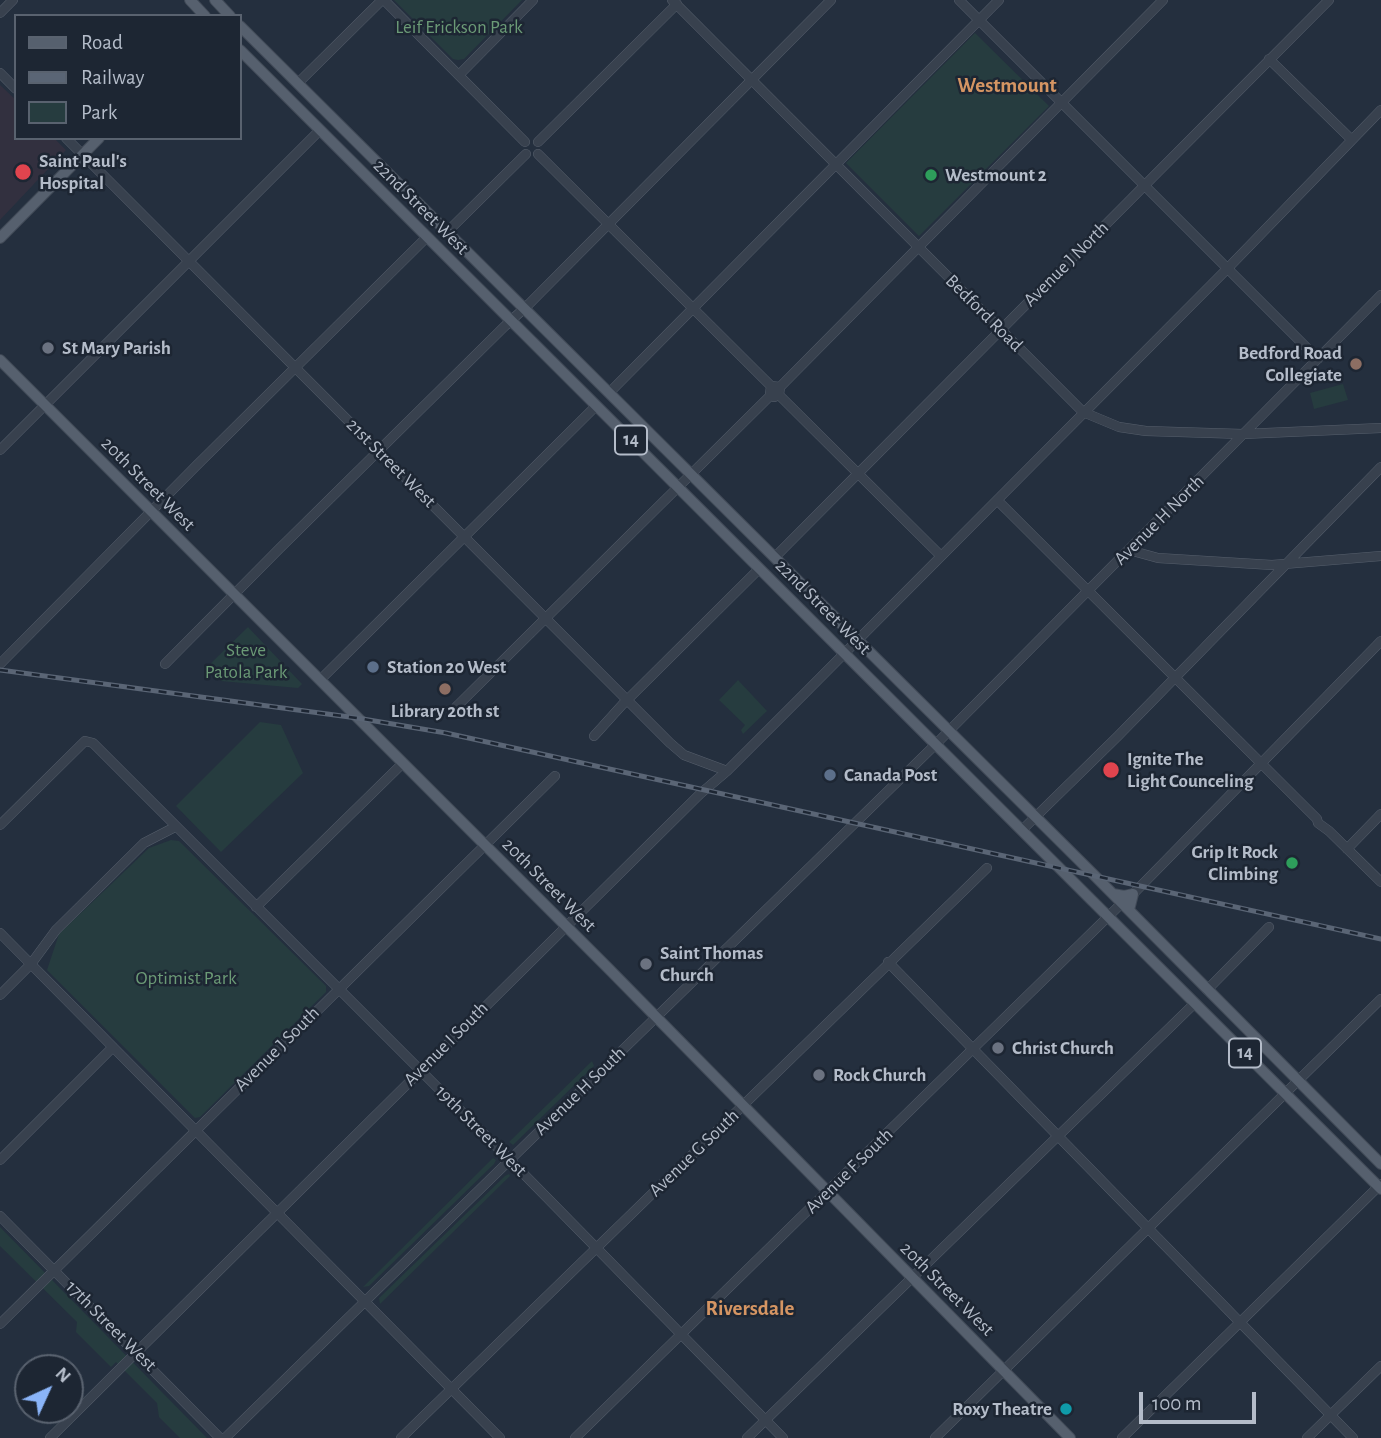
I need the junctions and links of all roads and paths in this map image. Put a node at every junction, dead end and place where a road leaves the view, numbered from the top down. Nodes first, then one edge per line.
1 (13, 0) edge
2 (190, 0) edge
3 (215, 0) edge
4 (233, 0) edge
5 (383, 0) edge
6 (533, 0) edge
7 (831, 0) edge
8 (959, 0) edge
9 (999, 0) edge
10 (1163, 0) edge
11 (1329, 0) edge
12 (674, 2) edge
13 (0, 13) edge
14 (203, 14) edge
15 (225, 14) edge
16 (979, 20) junction
17 (242, 28) edge
18 (242, 52) edge
19 (1269, 59) junction
20 (0, 73) edge
21 (459, 75) junction
22 (752, 79) junction
23 (298, 83) junction
24 (14, 87) edge
25 (1062, 103) junction
26 (1381, 110) edge
27 (320, 131) junction
28 (68, 140) edge
29 (97, 140) edge
30 (1352, 140) junction
31 (525, 142) junction
32 (538, 142) junction
33 (526, 154) junction
34 (538, 154) junction
35 (83, 155) junction
36 (836, 165) junction
37 (1145, 185) junction
38 (609, 224) junction
39 (447, 232) junction
40 (427, 237) junction
41 (0, 238) edge
42 (919, 247) junction
43 (188, 261) junction
44 (1228, 268) junction
45 (1381, 295) edge
46 (527, 307) junction
47 (694, 309) junction
48 (511, 320) junction
49 (1001, 330) junction
50 (1318, 359) junction
51 (0, 360) edge
52 (295, 368) junction
53 (775, 391) junction
54 (609, 393) junction
55 (46, 406) junction
56 (596, 406) junction
57 (1083, 412) junction
58 (1381, 428) edge
59 (1243, 434) junction
60 (0, 450) edge
61 (378, 451) junction
62 (1381, 467) edge
63 (691, 474) junction
64 (858, 474) junction
65 (678, 487) junction
66 (997, 500) junction
67 (152, 512) junction
68 (463, 537) junction
69 (1129, 550) junction
70 (940, 555) junction
71 (1381, 556) edge
72 (775, 557) junction
73 (1287, 564) junction
74 (760, 569) junction
75 (1088, 591) junction
76 (234, 594) junction
77 (546, 619) junction
78 (857, 640) junction
79 (1381, 641) edge
80 (844, 653) junction
81 (0, 664) edge
82 (165, 664) dead end
83 (1175, 677) junction
84 (320, 680) junction
85 (628, 700) junction
86 (456, 707) dead end
87 (949, 731) junction
88 (594, 736) dead end
89 (936, 744) junction
90 (402, 762) junction
91 (1261, 763) junction
92 (727, 771) junction
93 (555, 775) dead end
94 (1381, 814) edge
95 (1035, 817) junction
96 (0, 825) edge
97 (175, 827) junction
98 (1022, 830) junction
99 (485, 845) junction
100 (1347, 849) junction
101 (987, 867) dead end
102 (1381, 882) edge
103 (1113, 894) junction
104 (1133, 894) junction
105 (256, 907) junction
106 (1126, 907) junction
107 (1108, 917) junction
108 (566, 926) junction
109 (1269, 927) dead end
110 (0, 933) edge
111 (888, 962) junction
112 (31, 964) junction
113 (338, 989) junction
114 (1207, 990) junction
115 (0, 995) edge
116 (1381, 999) edge
117 (1195, 1003) junction
118 (656, 1017) junction
119 (113, 1047) junction
120 (974, 1049) junction
121 (421, 1070) junction
122 (1298, 1081) junction
123 (1286, 1094) junction
124 (743, 1105) junction
125 (195, 1129) junction
126 (1058, 1136) junction
127 (0, 1160) edge
128 (510, 1160) junction
129 (1381, 1164) edge
130 (1380, 1186) edge
131 (828, 1192) junction
132 (277, 1211) junction
133 (0, 1216) edge
134 (1149, 1229) junction
135 (597, 1247) junction
136 (55, 1270) junction
137 (912, 1278) junction
138 (366, 1301) junction
139 (1240, 1322) junction
140 (0, 1324) edge
141 (682, 1335) junction
142 (137, 1352) junction
143 (1381, 1366) edge
144 (1004, 1371) junction
145 (451, 1388) junction
146 (1330, 1415) junction
147 (765, 1420) junction
148 (50, 1438) edge
149 (222, 1438) edge
150 (401, 1438) edge
151 (500, 1438) edge
152 (575, 1438) edge
153 (747, 1438) edge
154 (783, 1438) edge
155 (934, 1438) edge
156 (1070, 1438) edge
157 (1122, 1438) edge
158 (1307, 1438) edge
159 (1353, 1438) edge

1 - 13 street
2 - 14 main road
3 - 15 main road
4 - 15 main road
5 - 21 street
5 - 23 street
6 - 21 street
7 - 22 street
8 - 16 street
9 - 16 street
10 - 25 street
11 - 19 street, Avenue J North
12 - 22 street, Bedford Road
12 - 32 street
16 - 25 street
16 - 36 street
17 - 23 main road, 22nd Street West / 14
18 - 27 main road, 22nd Street West / 14
19 - 30 street
19 - 37 street, Avenue J North
20 - 24 street
21 - 31 street
22 - 36 street, Bedford Road
22 - 38 street
23 - 39 main road, 22nd Street West / 14
25 - 37 street
25 - 42 street
26 - 30 street, Avenue I South
27 - 40 main road, 22nd Street West / 14
27 - 43 street
28 - 35 street, 21st Street West
29 - 35 main road
30 - 44 street, Avenue I South
31 - 32 street
31 - 33 street
32 - 34 street
33 - 34 street
33 - 39 street
34 - 38 street
35 - 41 main road
35 - 43 street, 21st Street West
36 - 42 street, Bedford Road
36 - 47 street
37 - 44 street
37 - 49 street, Avenue J North
38 - 46 street
38 - 47 street
39 - 46 main road, 22nd Street West / 14
40 - 48 main road, 22nd Street West / 14
40 - 52 street
42 - 49 street, Bedford Road
42 - 53 street
43 - 52 street, 21st Street West
43 - 55 street
44 - 50 street
44 - 57 street, Avenue I South
45 - 50 street, Avenue H North
46 - 48 street
46 - 54 main road, 22nd Street West / 14
47 - 53 street
47 - 54 street
48 - 56 main road, 22nd Street West / 14
48 - 61 street
49 - 57 street, Bedford Road
49 - 64 street, Avenue J North
50 - 59 street, Avenue H North
51 - 55 main road, 20th Street West
52 - 61 street, 21st Street West
52 - 67 street
53 - 63 street
53 - 64 street
54 - 63 main road, 22nd Street West / 14
55 - 60 street
55 - 67 main road, 20th Street West
56 - 65 main road, 22nd Street West / 14
56 - 68 street
57 - 59 street, Bedford Road
57 - 66 street, Avenue I South
58 - 59 street, Bedford Road
59 - 69 street, Avenue H North
61 - 68 street, 21st Street West
61 - 76 street
62 - 73 street
63 - 65 street
63 - 72 main road, 22nd Street West / 14
64 - 70 street
64 - 72 street, Avenue J North
65 - 74 main road, 22nd Street West / 14
65 - 77 street
66 - 70 street, Avenue I South
66 - 75 street
67 - 76 main road, 20th Street West
67 - 81 street
68 - 77 street, 21st Street West
68 - 84 street
69 - 73 street
69 - 75 street, Avenue H North
70 - 78 street, Avenue I South
71 - 73 street
72 - 78 main road, 22nd Street West / 14
73 - 83 street
74 - 80 main road, 22nd Street West / 14
74 - 85 street
75 - 83 street
75 - 87 street, Avenue H North
76 - 82 street
76 - 84 main road, 20th Street West
77 - 85 street, 21st Street West
77 - 86 street
78 - 80 street, Avenue I South
78 - 87 main road, 22nd Street West / 14
79 - 91 street
80 - 89 main road, 22nd Street West / 14
80 - 92 street, Avenue I South
83 - 91 street
83 - 95 street
84 - 90 main road, 20th Street West
85 - 88 street
85 - 92 street, 21st Street West
87 - 89 street, Avenue H North
87 - 95 main road, 22nd Street West / 14
89 - 98 main road, 22nd Street West / 14
89 - 118 street, Avenue H South
90 - 99 main road, 20th Street West
90 - 105 street
91 - 100 street
91 - 104 street
92 - 108 street, Avenue I South
93 - 99 street, Avenue J South
94 - 100 street
95 - 98 street
95 - 103 main road, 22nd Street West / 14
96 - 97 street, 19th Street West
97 - 105 street, 19th Street West
97 - 112 street
98 - 107 main road, 22nd Street West / 14
99 - 108 main road, 20th Street West
99 - 113 street, Avenue J South
100 - 102 street
101 - 111 street, Avenue G South
103 - 104 main road
103 - 106 main road, 22nd Street West / 14
104 - 106 main road
105 - 113 street, 19th Street West
106 - 107 street, Avenue F South
106 - 114 main road, 22nd Street West / 14
107 - 117 main road, 22nd Street West / 14
107 - 120 street, Avenue F South
108 - 118 main road, 20th Street West
108 - 121 street, Avenue I South
109 - 114 street
110 - 112 street
111 - 120 street
111 - 124 street, Avenue G South
112 - 115 street
112 - 119 street
113 - 121 street, 19th Street West
113 - 125 street, Avenue J South
114 - 122 main road, 22nd Street West / 14
116 - 122 street
117 - 123 main road, 22nd Street West / 14
117 - 126 street
118 - 124 main road, 20th Street West
118 - 128 street, Avenue H South
119 - 125 street
119 - 127 street
120 - 126 street
120 - 131 street, Avenue F South
121 - 128 street, 19th Street West
121 - 132 street, Avenue I South
122 - 123 street
122 - 129 main road, 22nd Street West / 14
123 - 130 main road, 22nd Street West / 14
123 - 134 street
124 - 131 main road, 20th Street West
124 - 135 street, Avenue G South
125 - 132 street
125 - 136 street, Avenue J South
126 - 134 street
126 - 137 street
128 - 135 street, 19th Street West
128 - 138 street, Avenue H South
130 - 139 street
131 - 137 main road, 20th Street West
131 - 141 street, Avenue F South
132 - 138 street
132 - 142 street, Avenue I South
133 - 136 street, 17th Street West
134 - 139 street
134 - 144 street
135 - 141 street, 19th Street West
135 - 145 street, Avenue G South
136 - 140 street, Avenue J South
136 - 142 street, 17th Street West
137 - 144 main road, 20th Street West
137 - 147 street
138 - 145 street
138 - 149 street, Avenue H South
139 - 146 street
139 - 157 street
141 - 147 street, 19th Street West
141 - 152 street, Avenue F South
142 - 148 street, Avenue I South
142 - 149 street, 17th Street West
143 - 146 street
144 - 155 street
144 - 156 main road, 20th Street West
145 - 150 street, Avenue G South
145 - 151 street
146 - 158 street
146 - 159 street
147 - 153 street
147 - 154 street, 19th Street West

